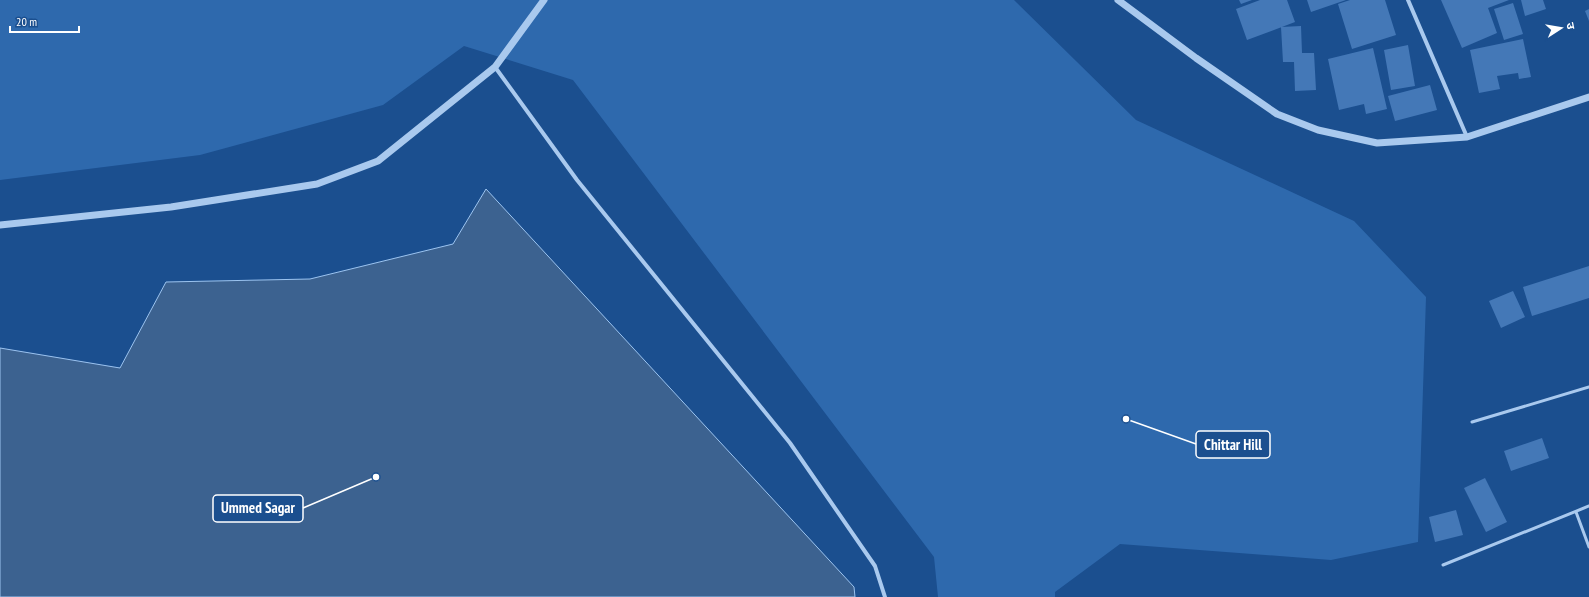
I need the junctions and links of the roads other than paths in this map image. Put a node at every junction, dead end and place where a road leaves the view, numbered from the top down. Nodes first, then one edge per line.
1 (544, 0) edge
2 (1118, 0) edge
3 (1408, 0) edge
4 (495, 67) junction
5 (1589, 97) edge
6 (1467, 137) junction
7 (0, 225) edge
8 (1589, 387) edge
9 (1472, 422) dead end
10 (1589, 506) edge
11 (1576, 512) junction
12 (1589, 547) edge
13 (1443, 565) dead end
14 (885, 597) edge

1 - 4 street
2 - 6 street
3 - 6 street
4 - 7 street
4 - 14 street
5 - 6 street
8 - 9 lane
10 - 11 lane
11 - 12 lane
11 - 13 lane

